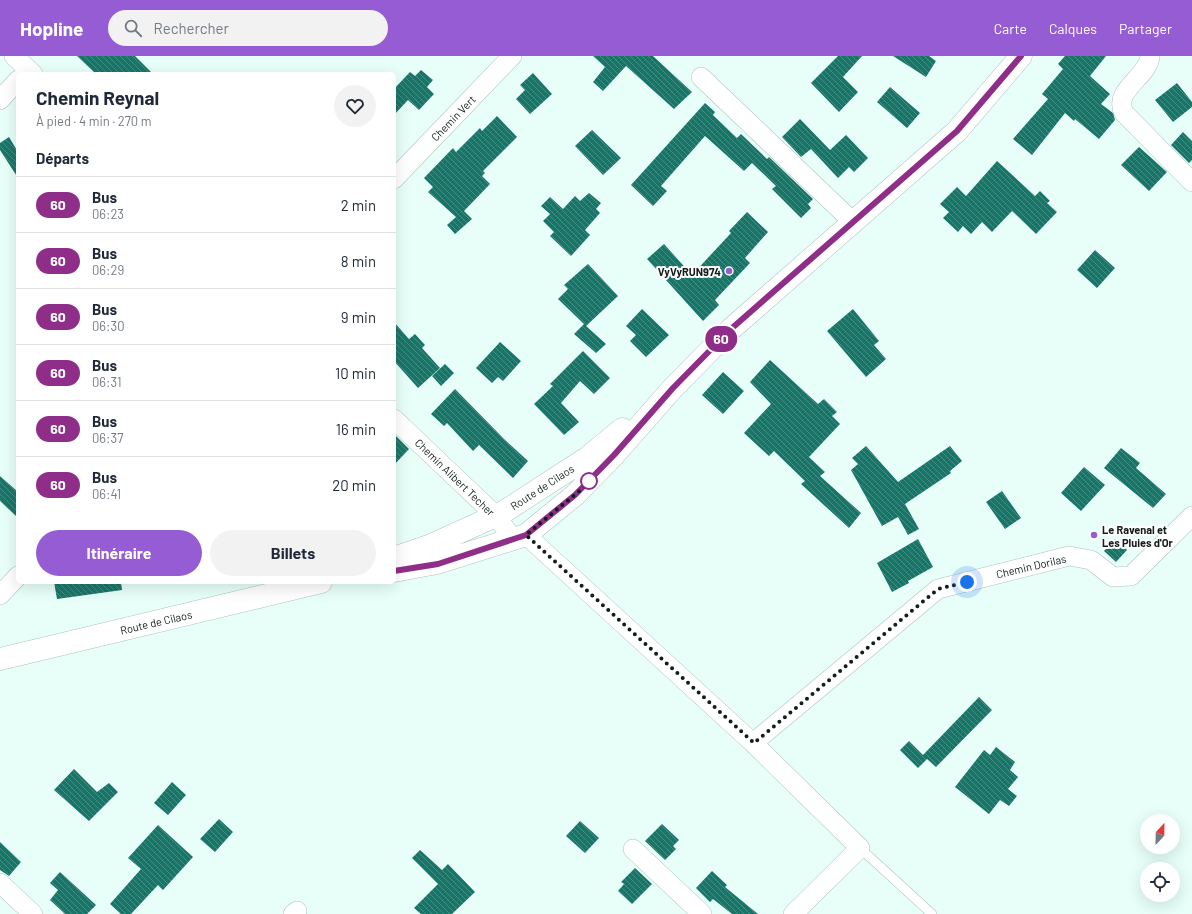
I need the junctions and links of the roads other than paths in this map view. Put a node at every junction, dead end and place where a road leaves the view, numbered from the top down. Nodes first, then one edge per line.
1 (14, 56) edge
2 (512, 56) edge
3 (1021, 56) edge
4 (1150, 56) edge
5 (25, 72) edge
6 (700, 77) dead end
7 (16, 84) edge
8 (0, 100) edge
9 (396, 177) edge
10 (1192, 182) edge
11 (853, 222) junction
12 (396, 421) edge
13 (608, 450) junction
14 (496, 516) junction
15 (1192, 516) edge
16 (520, 537) junction
17 (396, 557) edge
18 (396, 571) edge
19 (16, 578) edge
20 (316, 584) edge
21 (0, 595) edge
22 (0, 659) edge
23 (754, 743) junction
24 (860, 848) junction
25 (633, 849) dead end
26 (0, 883) edge
27 (33, 914) edge
28 (702, 914) edge
29 (793, 914) edge
30 (932, 914) edge

1 - 5 street
2 - 9 street, Chemin Vert
3 - 11 main road, Route de Cilaos
4 - 10 street
6 - 11 street
7 - 8 street
11 - 13 main road, Route de Cilaos
12 - 14 street, Chemin Alibert Techer
13 - 14 main road, Route de Cilaos
13 - 16 main road, Route de Cilaos
14 - 16 street, Chemin Alibert Techer
14 - 17 main road, Route de Cilaos
15 - 23 street, Chemin Dorilas
16 - 18 main road, Route de Cilaos
16 - 23 street, Chemin Alibert Techer
19 - 21 street
20 - 22 main road, Route de Cilaos
23 - 24 street, Chemin Alibert Techer
24 - 29 street
24 - 30 lane
25 - 28 street
26 - 27 street

